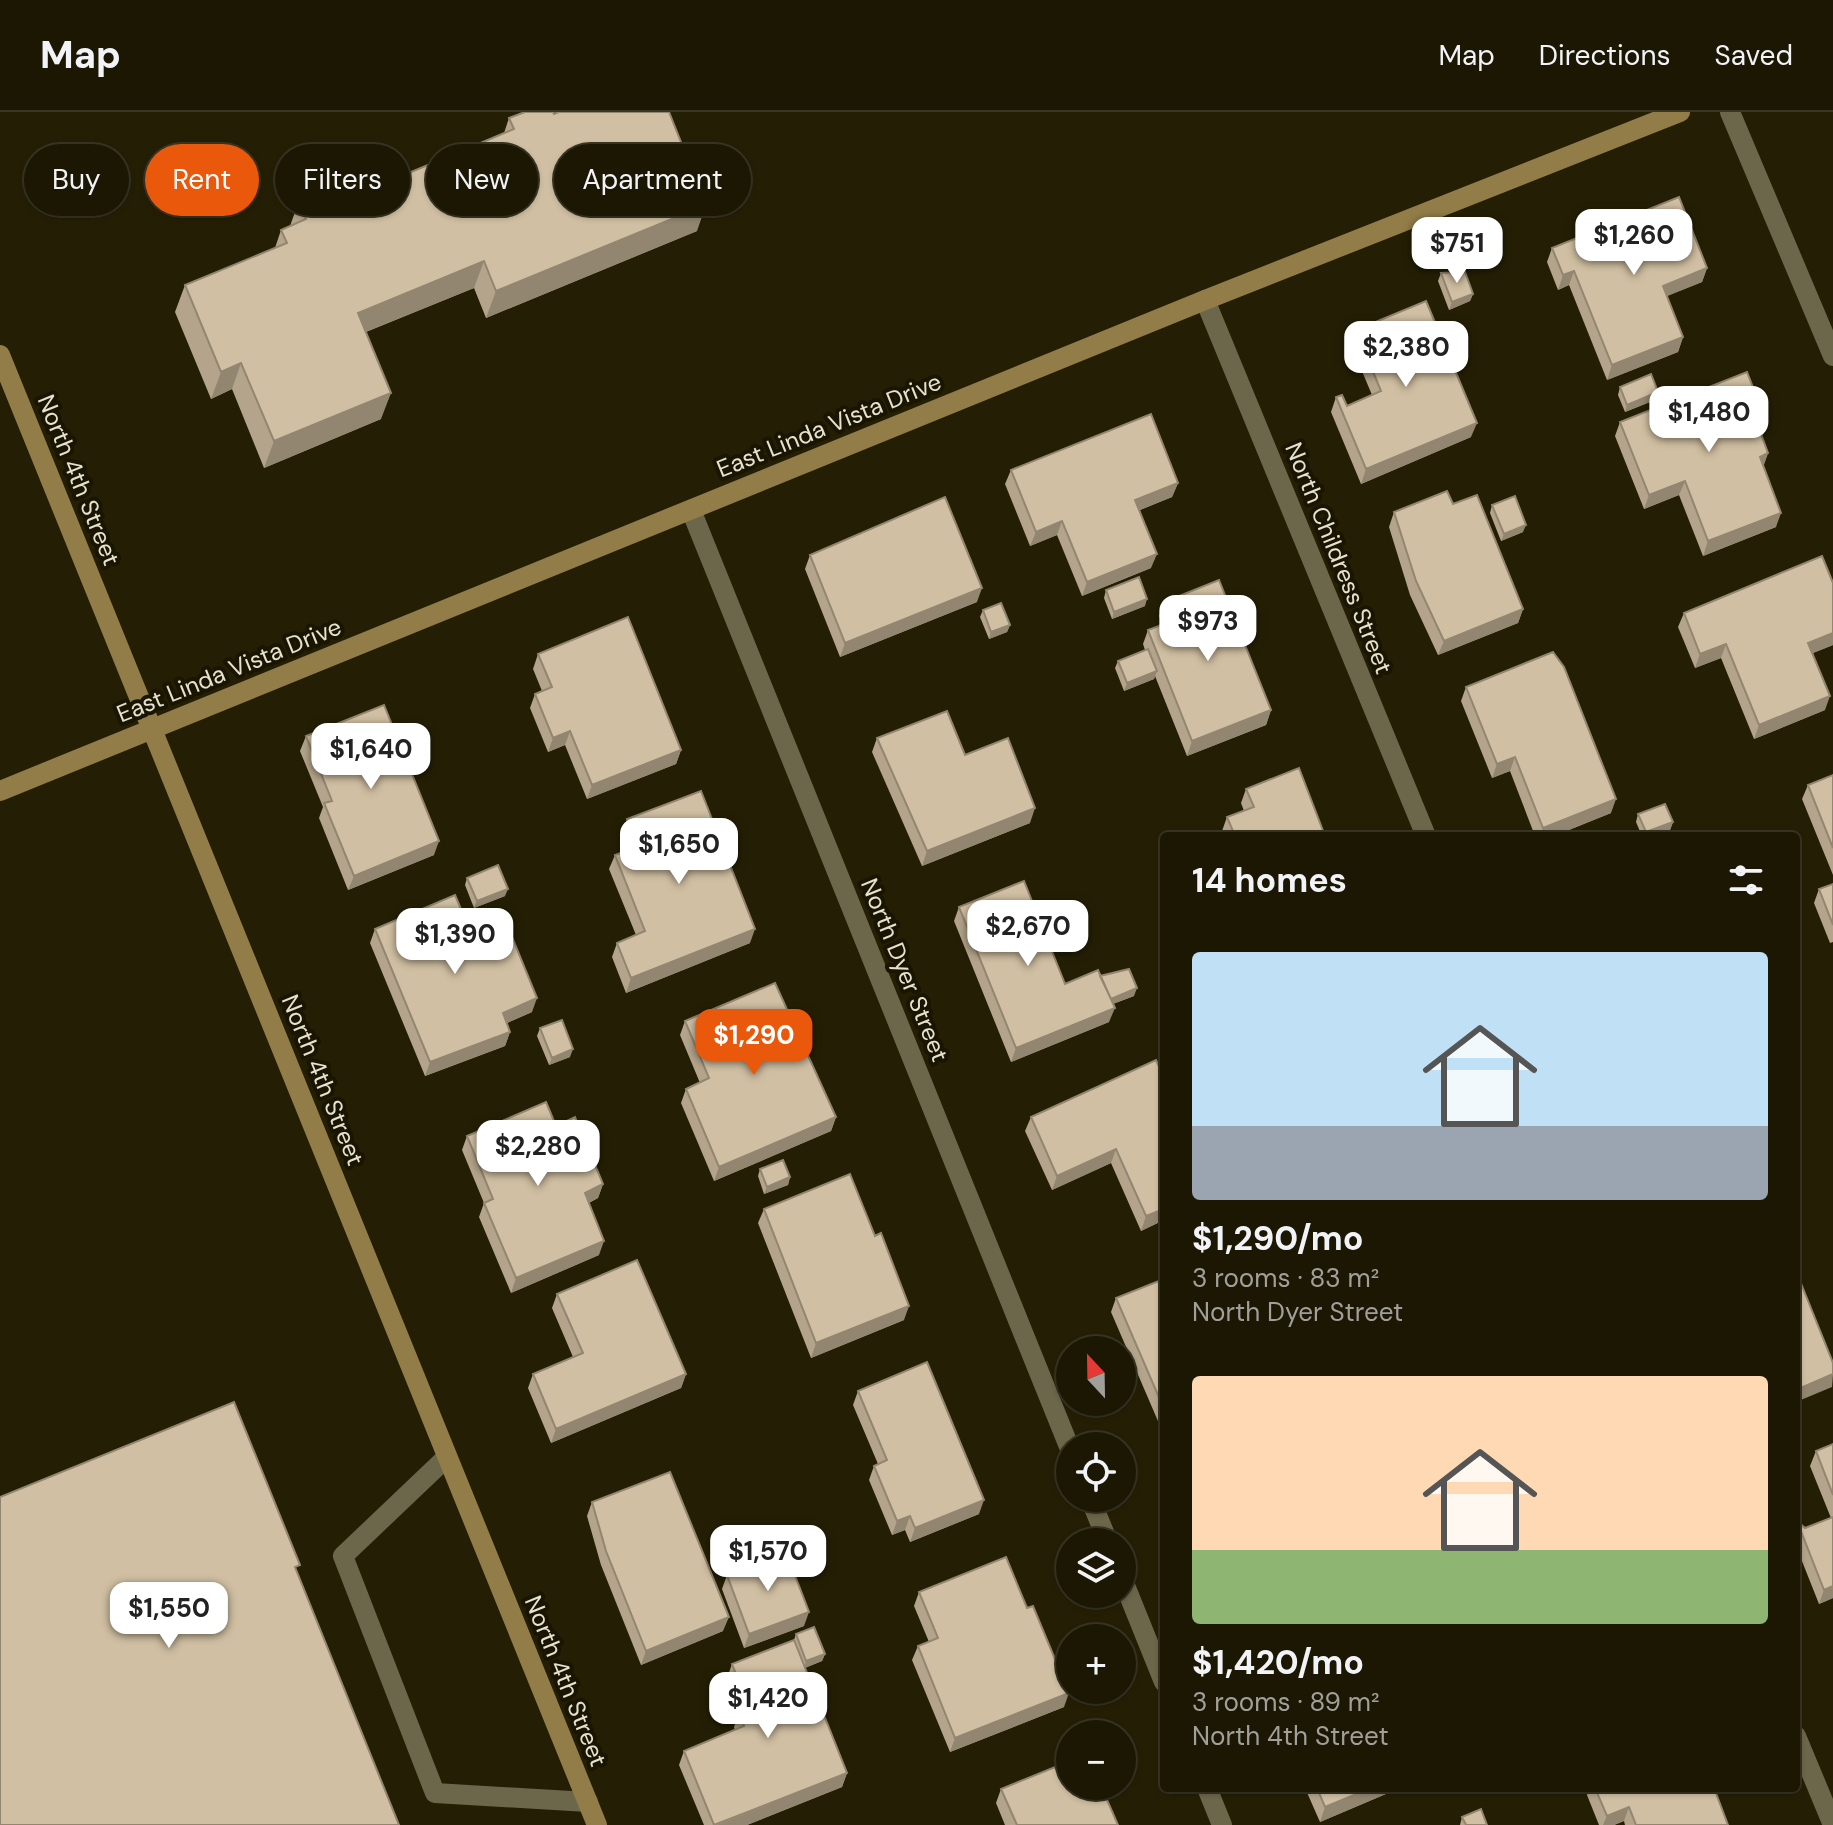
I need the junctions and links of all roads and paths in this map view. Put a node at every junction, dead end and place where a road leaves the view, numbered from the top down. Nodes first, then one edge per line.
1 (1680, 112) edge
2 (1730, 112) edge
3 (1205, 300) junction
4 (0, 355) edge
5 (1833, 356) edge
6 (691, 510) junction
7 (152, 730) junction
8 (0, 791) edge
9 (1424, 832) edge
10 (1063, 1432) edge
11 (447, 1457) junction
12 (1134, 1608) edge
13 (1160, 1672) edge
14 (1800, 1746) edge
15 (1209, 1792) edge
16 (588, 1802) junction
17 (597, 1825) edge
18 (1222, 1825) edge
19 (1833, 1825) edge

1 - 3 street, East Linda Vista Drive
2 - 5 street
3 - 6 street, East Linda Vista Drive
3 - 9 street, North Childress Street
4 - 7 street, North 4th Street
6 - 7 street, East Linda Vista Drive
6 - 10 street, North Dyer Street
7 - 8 street, East Linda Vista Drive
7 - 11 street, North 4th Street
11 - 16 street, North 4th Street
11 - 16 street
12 - 13 street
14 - 19 street
15 - 18 street
16 - 17 street, North 4th Street

